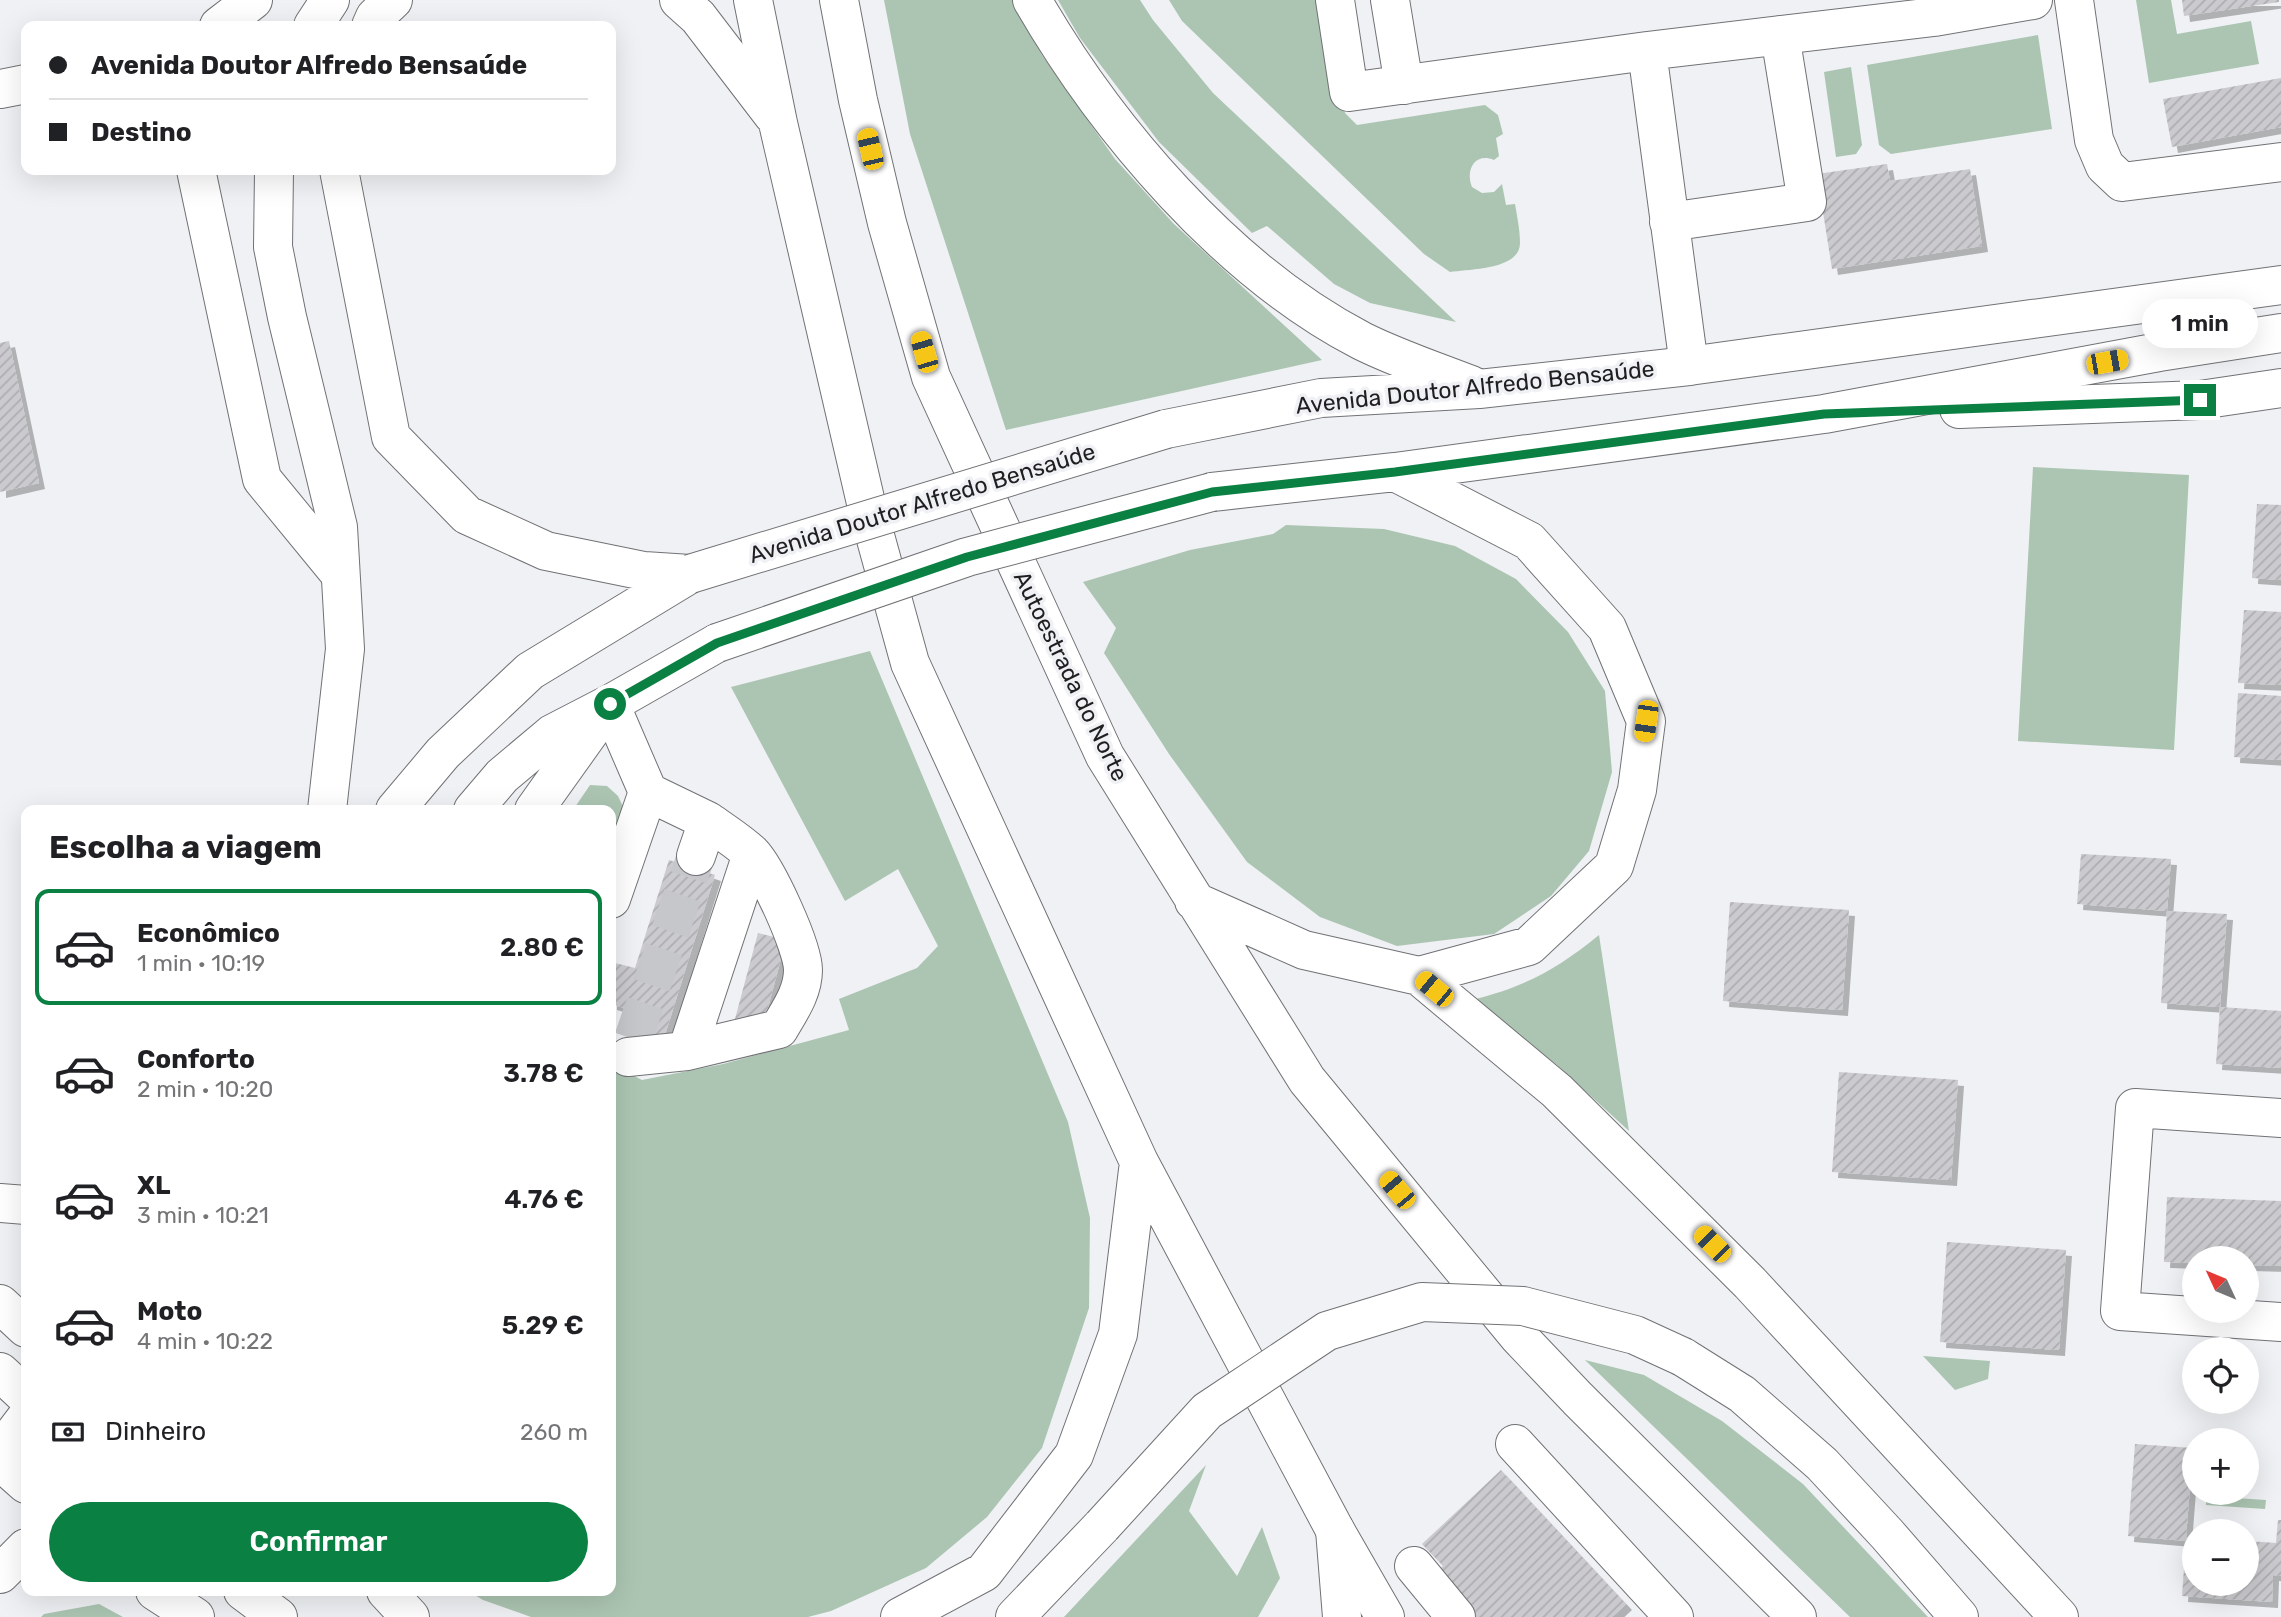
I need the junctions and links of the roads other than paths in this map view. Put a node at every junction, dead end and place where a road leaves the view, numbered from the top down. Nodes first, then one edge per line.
1 (253, 0) edge
2 (330, 0) edge
3 (393, 0) edge
4 (679, 0) edge
5 (753, 0) edge
6 (839, 0) edge
7 (1032, 0) edge
8 (1335, 0) edge
9 (1390, 0) edge
10 (2033, 0) edge
11 (2074, 0) edge
12 (1932, 8) edge
13 (226, 21) edge
14 (316, 21) edge
15 (373, 21) edge
16 (1780, 35) junction
17 (1647, 51) junction
18 (21, 85) edge
19 (1404, 85) junction
20 (0, 89) edge
21 (778, 123) junction
22 (2281, 162) edge
23 (274, 175) edge
24 (340, 175) edge
25 (192, 176) edge
26 (1669, 222) junction
27 (2281, 279) edge
28 (2263, 288) edge
29 (2281, 333) edge
30 (1689, 366) junction
31 (2281, 388) edge
32 (1479, 389) junction
33 (1824, 414) junction
34 (1395, 472) junction
35 (340, 573) junction
36 (690, 574) junction
37 (610, 704) junction
38 (648, 792) junction
39 (328, 805) edge
40 (400, 805) edge
41 (477, 805) edge
42 (538, 805) edge
43 (708, 821) junction
44 (752, 854) junction
45 (696, 856) tunnel mouth
46 (616, 885) edge
47 (1194, 901) junction
48 (1419, 976) junction
49 (624, 1048) edge
50 (687, 1051) junction
51 (2281, 1118) edge
52 (1139, 1162) junction
53 (0, 1203) edge
54 (21, 1205) edge
55 (0, 1304) edge
56 (2281, 1322) edge
57 (21, 1323) edge
58 (0, 1372) edge
59 (21, 1391) edge
60 (21, 1424) edge
61 (1515, 1444) dead end
62 (0, 1451) edge
63 (0, 1461) edge
64 (21, 1480) edge
65 (1335, 1530) junction
66 (21, 1553) edge
67 (1414, 1566) dead end
68 (0, 1574) edge
69 (163, 1596) edge
70 (250, 1596) edge
71 (291, 1596) edge
72 (391, 1596) edge
73 (1947, 1604) edge
74 (195, 1617) edge
75 (278, 1617) edge
76 (306, 1617) edge
77 (410, 1617) edge
78 (900, 1617) edge
79 (1015, 1617) edge
80 (1342, 1617) edge
81 (1385, 1617) edge
82 (1456, 1617) edge
83 (1674, 1617) edge
84 (1797, 1617) edge
85 (1972, 1617) edge
86 (2059, 1617) edge

1 - 13 main road
2 - 14 main road
3 - 15 main road
4 - 21 main road
5 - 21 main road
6 - 47 main road, Autoestrada do Norte
7 - 32 main road
8 - 19 main road
9 - 19 main road
10 - 12 main road
11 - 22 main road
12 - 16 main road
16 - 17 main road
16 - 26 main road
17 - 19 main road
17 - 26 main road
18 - 20 main road
21 - 52 main road
23 - 35 main road
24 - 36 main road
25 - 35 main road
26 - 30 main road
27 - 28 main road, Avenida Doutor Alfredo Bensaúde
28 - 30 main road, Avenida Doutor Alfredo Bensaúde
29 - 33 main road
30 - 32 main road, Avenida Doutor Alfredo Bensaúde
31 - 33 main road
32 - 36 main road, Avenida Doutor Alfredo Bensaúde, bridge
33 - 34 main road
34 - 37 main road, bridge
34 - 48 main road
35 - 39 main road
36 - 40 main road, Avenida Doutor Alfredo Bensaúde
37 - 38 main road
37 - 41 main road
37 - 42 main road
38 - 43 main road
38 - 46 main road
43 - 44 main road
43 - 45 main road
44 - 50 main road
44 - 50 main road
47 - 48 main road
47 - 84 main road, Autoestrada do Norte
48 - 86 main road
49 - 50 main road
51 - 56 main road
52 - 65 main road
52 - 78 main road
53 - 54 main road
55 - 57 main road
58 - 59 main road
60 - 62 main road
61 - 83 main road
63 - 64 main road
65 - 80 main road
65 - 81 main road
66 - 68 main road
67 - 82 main road
69 - 74 main road
70 - 75 main road
71 - 76 main road
72 - 77 main road
73 - 79 main road, bridge
73 - 85 main road

